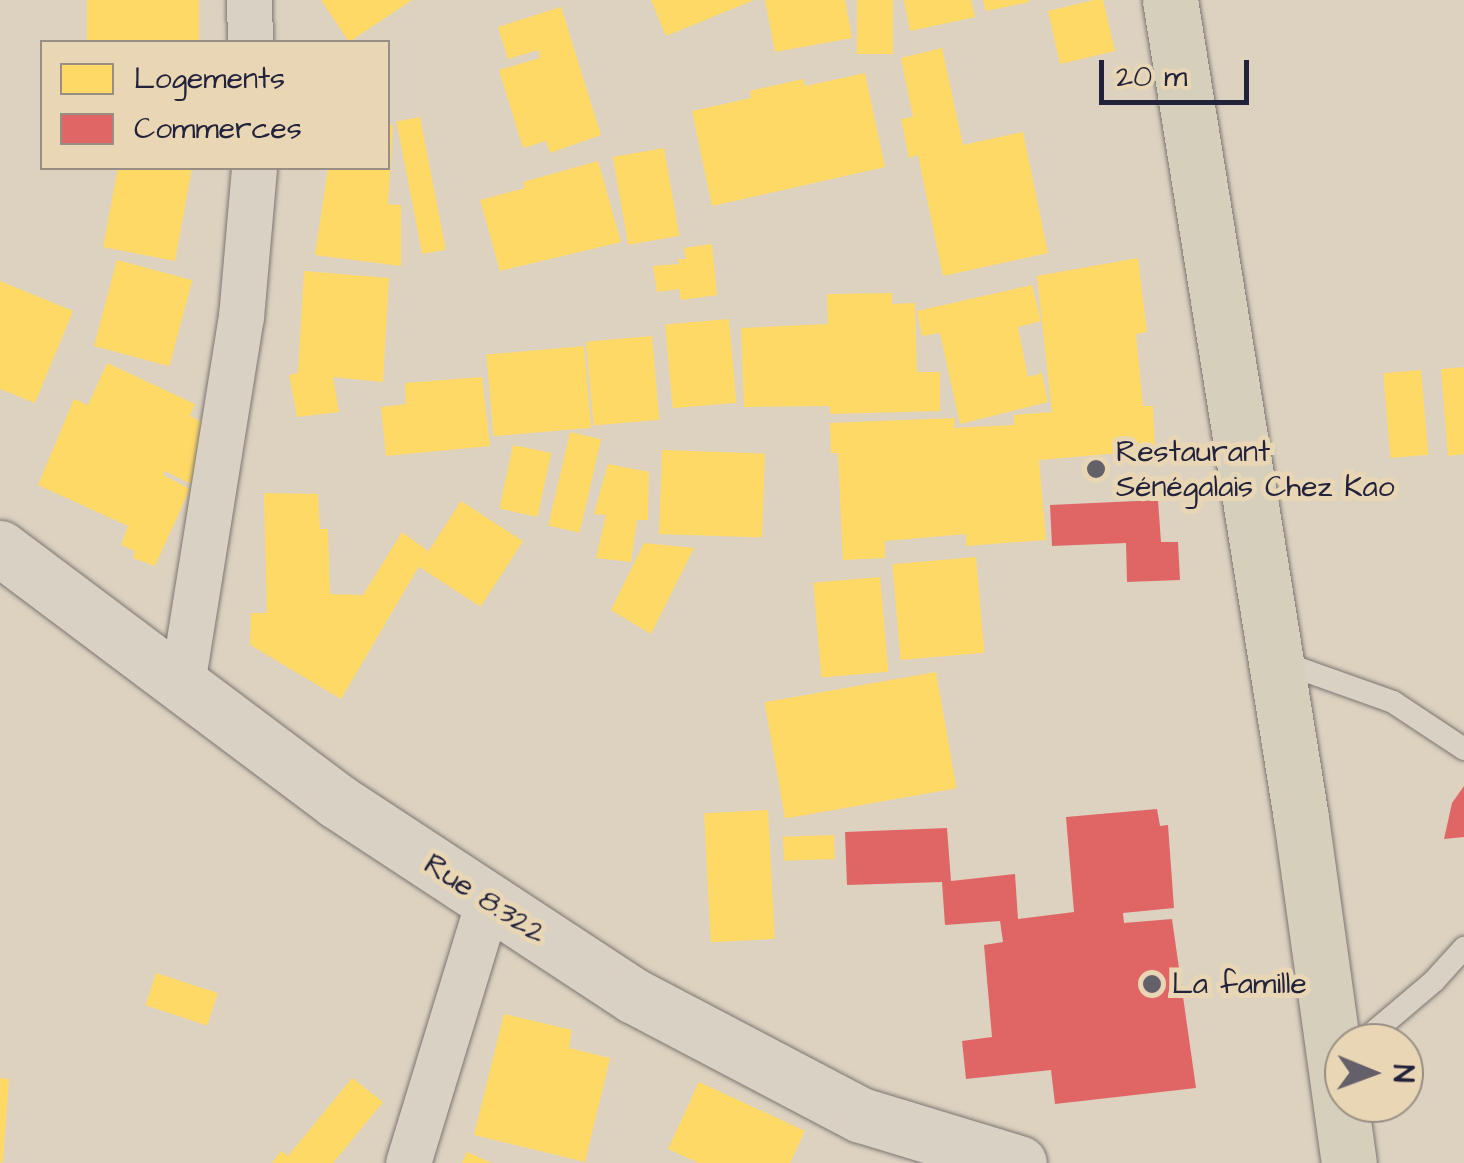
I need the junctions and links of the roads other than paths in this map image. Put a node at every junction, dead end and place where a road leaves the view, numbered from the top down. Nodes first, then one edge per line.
1 (249, 0) edge
2 (1170, 0) edge
3 (250, 40) edge
4 (254, 170) edge
5 (0, 548) edge
6 (1275, 660) junction
7 (182, 684) junction
8 (1464, 748) edge
9 (488, 901) junction
10 (1464, 948) edge
11 (1341, 1023) edge
12 (1385, 1023) edge
13 (1348, 1123) edge
14 (408, 1163) edge
15 (1019, 1163) edge
16 (1349, 1163) edge

1 - 3 street
2 - 6 highway
4 - 7 street
5 - 7 main road, Rue 8.322
6 - 8 lane
6 - 11 highway
7 - 9 main road, Rue 8.322
9 - 14 street
9 - 15 main road, Rue 8.322
10 - 12 lane
13 - 16 highway

